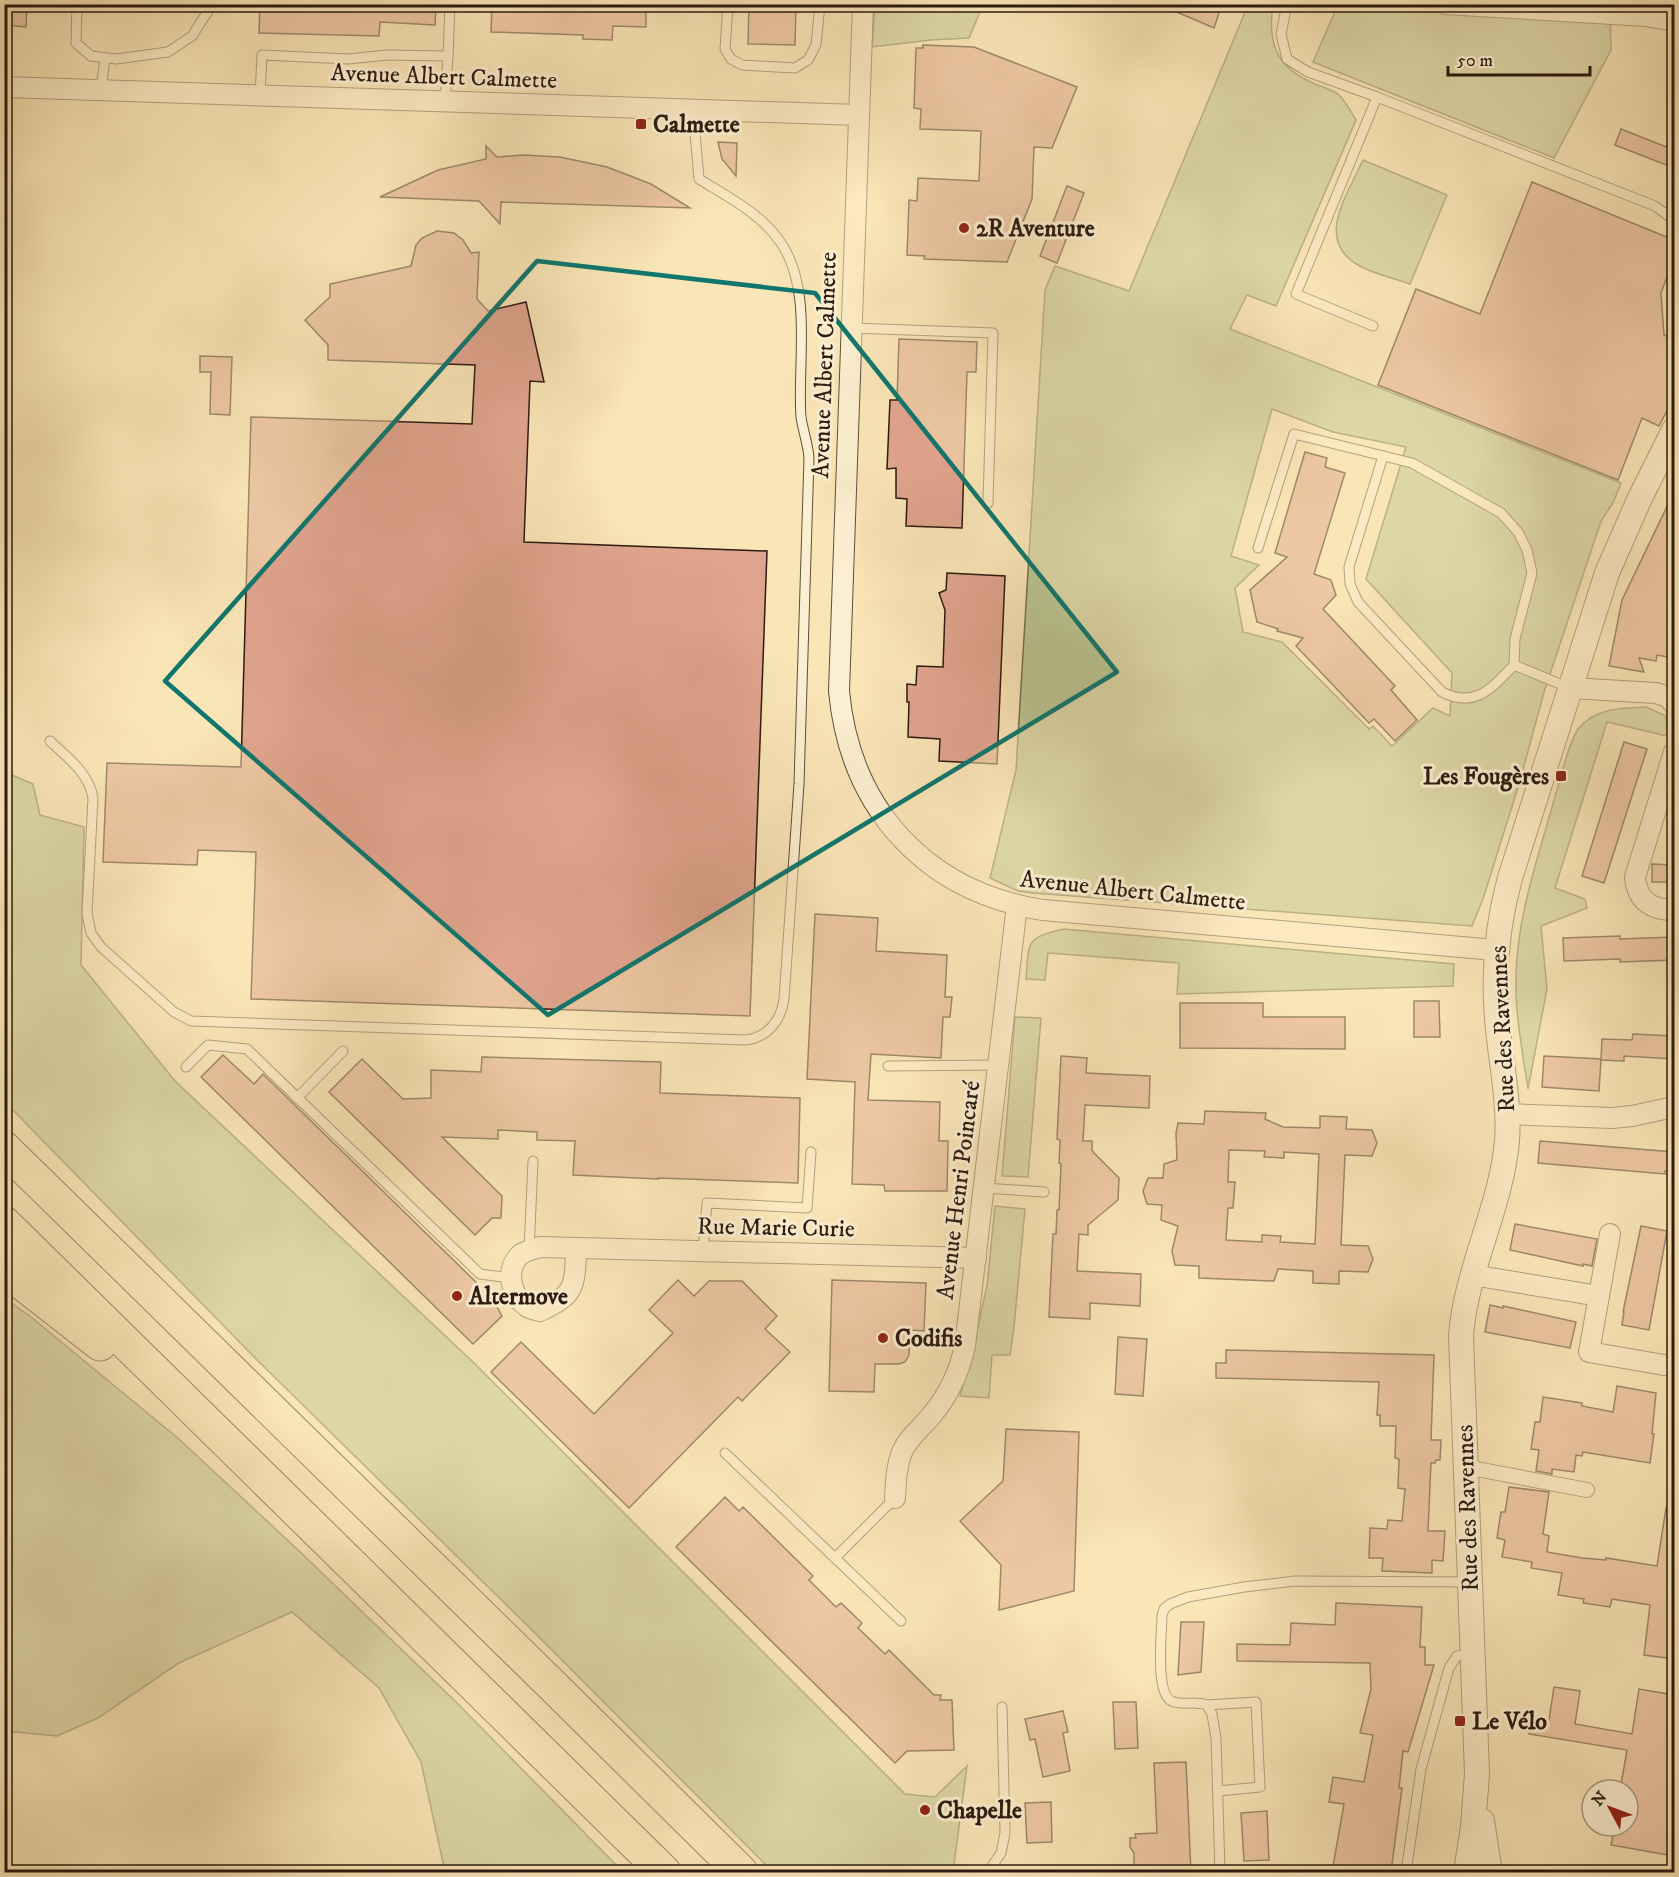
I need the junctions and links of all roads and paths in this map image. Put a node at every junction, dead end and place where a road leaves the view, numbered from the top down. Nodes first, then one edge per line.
1 (77, 4) edge
2 (450, 4) edge
3 (728, 4) edge
4 (820, 4) edge
5 (863, 4) edge
6 (1287, 4) edge
7 (1445, 4) edge
8 (208, 10) dead end
9 (1674, 21) edge
10 (448, 56) junction
11 (105, 58) junction
12 (4, 87) edge
13 (101, 90) junction
14 (260, 96) junction
15 (1377, 97) junction
16 (445, 102) junction
17 (693, 110) junction
18 (858, 115) junction
19 (1674, 220) edge
20 (1373, 326) dead end
21 (851, 328) junction
22 (1674, 430) edge
23 (1383, 456) junction
24 (988, 503) dead end
25 (1258, 548) dead end
26 (1514, 665) junction
27 (1570, 688) junction
28 (1674, 704) edge
29 (50, 741) dead end
30 (1674, 752) edge
31 (1017, 905) junction
32 (1674, 910) edge
33 (1495, 950) junction
34 (343, 1051) dead end
35 (999, 1065) junction
36 (888, 1066) dead end
37 (186, 1067) dead end
38 (297, 1098) junction
39 (1674, 1107) edge
40 (1507, 1114) junction
41 (4, 1148) edge
42 (811, 1152) dead end
43 (533, 1161) dead end
44 (984, 1188) junction
45 (1044, 1192) dead end
46 (4, 1224) edge
47 (1610, 1234) dead end
48 (576, 1248) junction
49 (529, 1251) junction
50 (703, 1251) junction
51 (976, 1258) junction
52 (4, 1269) edge
53 (1472, 1275) junction
54 (511, 1278) junction
55 (1599, 1296) junction
56 (1664, 1365) dead end
57 (725, 1452) dead end
58 (1466, 1467) junction
59 (1587, 1490) dead end
60 (895, 1498) joint
61 (835, 1558) junction
62 (1470, 1582) junction
63 (373, 1586) junction
64 (901, 1621) dead end
65 (1473, 1653) junction
66 (1207, 1705) junction
67 (1002, 1707) dead end
68 (1477, 1774) junction
69 (1218, 1791) junction
70 (664, 1872) edge
71 (741, 1872) edge
72 (988, 1872) edge
73 (1220, 1872) edge
74 (1406, 1872) edge
75 (1466, 1872) edge
76 (1490, 1872) edge

1 - 11 lane
2 - 10 lane
3 - 4 lane
5 - 18 street
6 - 15 lane
7 - 9 street
8 - 11 lane
10 - 14 lane
10 - 16 lane
11 - 13 lane
12 - 13 street, Avenue Albert Calmette
13 - 14 street, Avenue Albert Calmette
14 - 16 street, Avenue Albert Calmette
15 - 19 lane
15 - 20 lane
16 - 17 street, Avenue Albert Calmette
17 - 18 street, Avenue Albert Calmette
17 - 29 lane
18 - 21 street, Avenue Albert Calmette
21 - 24 lane
21 - 31 street, Avenue Albert Calmette
22 - 27 street, Rue des Ravennes
23 - 25 lane
23 - 26 lane
23 - 26 lane
26 - 27 lane
27 - 28 street
27 - 33 street, Rue des Ravennes
30 - 32 street
31 - 33 street, Avenue Albert Calmette
31 - 35 street, Avenue Henri Poincaré
33 - 40 street, Rue des Ravennes
34 - 38 lane
35 - 36 lane
35 - 44 street, Avenue Henri Poincaré
37 - 38 lane
38 - 54 lane
39 - 40 street
40 - 53 street, Rue des Ravennes
41 - 71 highway
42 - 50 lane
43 - 49 lane
44 - 45 lane
44 - 51 street, Avenue Henri Poincaré
46 - 63 highway
47 - 55 street
48 - 49 street, Rue Marie Curie
48 - 50 street, Rue Marie Curie
48 - 54 street
49 - 54 street
50 - 51 street, Rue Marie Curie
51 - 60 street, Avenue Henri Poincaré
52 - 63 highway
53 - 55 street
53 - 58 street, Rue des Ravennes
55 - 56 street
57 - 61 lane
58 - 59 street
58 - 62 street, Rue des Ravennes
60 - 61 lane
61 - 64 lane
62 - 65 street, Rue des Ravennes
62 - 66 lane
63 - 70 highway
65 - 68 street, Rue des Ravennes
65 - 74 lane
66 - 69 lane
66 - 69 lane
67 - 72 lane
68 - 75 street, Rue des Ravennes
68 - 76 street, Rue des Ravennes
69 - 73 lane

